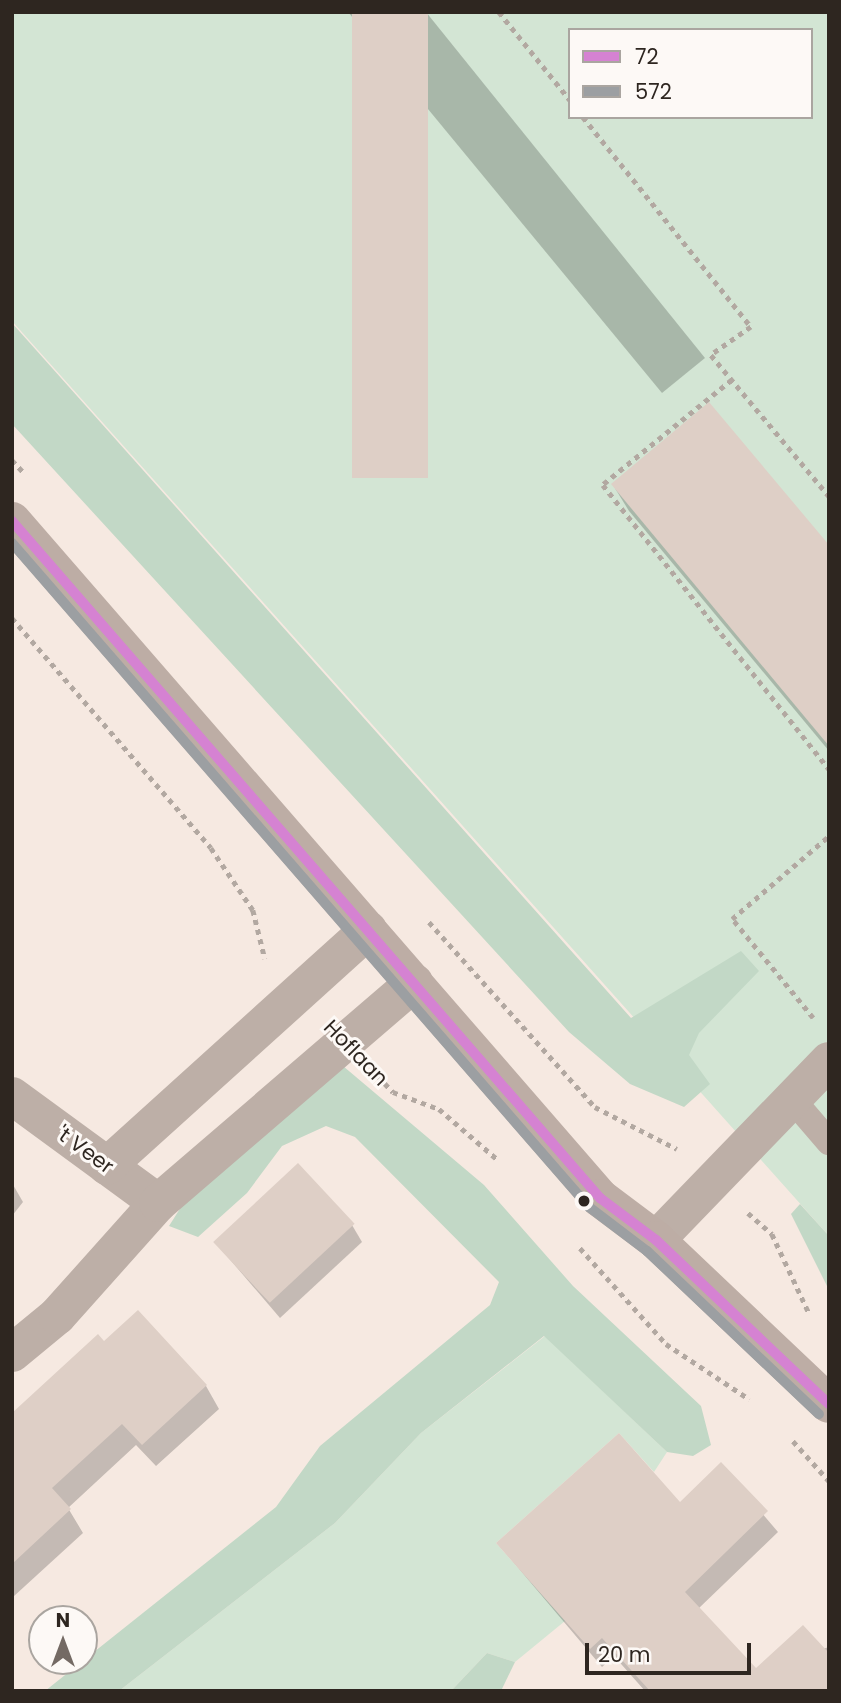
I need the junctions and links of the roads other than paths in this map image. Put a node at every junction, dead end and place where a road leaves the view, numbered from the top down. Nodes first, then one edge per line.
1 (12, 521) edge
2 (368, 930) junction
3 (414, 982) junction
4 (824, 1044) edge
5 (12, 1096) edge
6 (792, 1099) junction
7 (829, 1142) edge
8 (107, 1166) junction
9 (158, 1203) junction
10 (656, 1240) junction
11 (12, 1353) edge
12 (829, 1404) edge

1 - 2 main road
2 - 3 main road
2 - 8 street
3 - 9 street
3 - 10 main road
4 - 6 street
5 - 8 street, 't Veer
6 - 7 lane
6 - 10 street
8 - 9 street, 't Veer
9 - 11 street
10 - 12 main road

